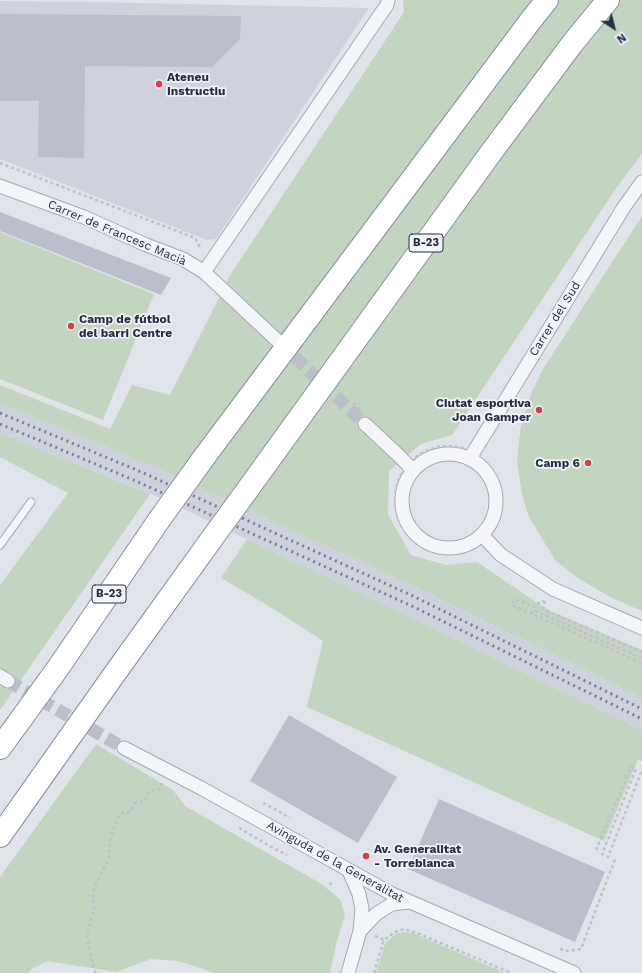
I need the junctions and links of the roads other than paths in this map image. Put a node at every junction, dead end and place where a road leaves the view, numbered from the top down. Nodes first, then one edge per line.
1 (388, 0) edge
2 (547, 0) edge
3 (608, 0) edge
4 (642, 182) edge
5 (0, 186) edge
6 (204, 272) junction
7 (280, 343) tunnel mouth
8 (365, 424) tunnel mouth
9 (470, 458) junction
10 (411, 464) junction
11 (31, 502) dead end
12 (482, 535) junction
13 (0, 545) edge
14 (642, 628) edge
15 (0, 748) edge
16 (124, 748) tunnel mouth
17 (0, 836) edge
18 (349, 871) junction
19 (409, 902) junction
20 (360, 931) junction
21 (348, 973) edge
22 (574, 973) edge

1 - 6 street
2 - 15 highway, B-23, bridge
3 - 17 highway, B-23, bridge
4 - 9 street, Carrer del Sud
5 - 6 street, Carrer de Francesc Macià
6 - 7 street, Carrer de Francesc Macià
8 - 10 street
9 - 10 street
9 - 12 street
10 - 12 street
11 - 13 lane
12 - 14 street
16 - 18 street, Avinguda de la Generalitat
18 - 19 street, Avinguda de la Generalitat
18 - 20 street
19 - 20 street
19 - 22 street, Avinguda de la Generalitat
20 - 21 street

